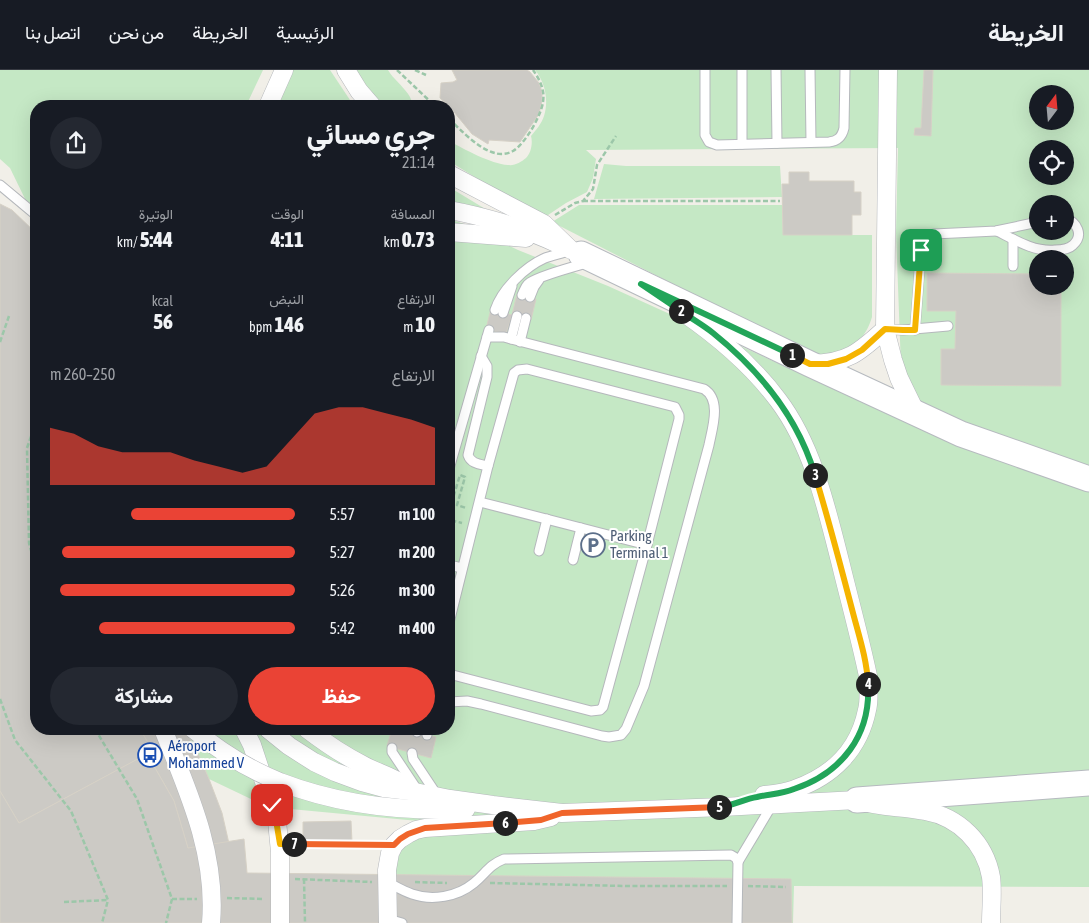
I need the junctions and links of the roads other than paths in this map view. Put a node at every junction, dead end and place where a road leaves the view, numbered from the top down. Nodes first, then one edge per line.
1 (284, 70) edge
2 (346, 70) edge
3 (705, 70) edge
4 (742, 70) edge
5 (776, 70) edge
6 (810, 70) edge
7 (845, 70) edge
8 (888, 70) edge
9 (271, 100) edge
10 (367, 100) edge
11 (811, 142) junction
12 (776, 143) junction
13 (742, 144) junction
14 (455, 178) edge
15 (0, 185) edge
16 (30, 210) edge
17 (455, 212) edge
18 (1074, 222) edge
19 (1029, 224) edge
20 (996, 231) junction
21 (455, 232) edge
22 (548, 232) junction
23 (1013, 239) junction
24 (582, 255) junction
25 (1013, 266) dead end
26 (641, 284) junction
27 (526, 296) dead end
28 (499, 311) dead end
29 (521, 317) dead end
30 (948, 326) dead end
31 (885, 329) junction
32 (915, 330) junction
33 (516, 340) junction
34 (481, 356) junction
35 (810, 364) junction
36 (916, 413) junction
37 (960, 434) junction
38 (455, 448) edge
39 (488, 466) junction
40 (1089, 466) edge
41 (1089, 479) edge
42 (480, 502) junction
43 (547, 519) junction
44 (580, 528) junction
45 (647, 544) junction
46 (539, 551) dead end
47 (573, 560) dead end
48 (455, 566) edge
49 (462, 568) junction
50 (455, 598) edge
51 (455, 676) edge
52 (455, 702) edge
53 (165, 735) edge
54 (200, 735) edge
55 (247, 735) edge
56 (275, 735) edge
57 (315, 735) edge
58 (396, 749) dead end
59 (417, 754) dead end
60 (1089, 783) edge
61 (415, 792) junction
62 (438, 797) junction
63 (857, 800) junction
64 (773, 804) junction
65 (493, 806) junction
66 (723, 807) junction
67 (562, 813) junction
68 (738, 862) junction
69 (383, 881) junction
70 (392, 922) edge
71 (211, 923) edge
72 (280, 923) edge
73 (737, 923) edge
74 (990, 923) edge

1 - 9 street
2 - 10 street
3 - 13 lane
4 - 13 lane
5 - 12 lane
6 - 11 lane
7 - 11 lane
8 - 31 street
11 - 12 lane
12 - 13 lane
14 - 22 street
15 - 16 lane
17 - 22 street
18 - 23 lane
19 - 20 lane
20 - 23 lane
20 - 32 lane
21 - 22 street
22 - 24 street
23 - 25 lane
24 - 26 main road
24 - 27 lane
24 - 28 lane
26 - 35 main road
26 - 66 street
29 - 33 lane
30 - 32 lane
31 - 32 lane
31 - 35 street
31 - 36 street
33 - 34 lane
33 - 52 lane
34 - 38 lane
34 - 39 lane
35 - 36 main road
36 - 37 main road
37 - 40 main road
37 - 41 main road
39 - 42 lane
39 - 45 lane
42 - 43 lane
42 - 49 lane
43 - 44 lane
43 - 46 lane
44 - 45 lane
44 - 47 lane
45 - 51 lane
48 - 49 lane
49 - 50 lane
53 - 71 street, bridge
54 - 65 street, bridge
55 - 72 street
56 - 61 street
57 - 61 street
58 - 61 lane
59 - 62 lane
60 - 63 main road
61 - 62 street
62 - 65 street
63 - 64 street
63 - 74 street
64 - 66 street
64 - 68 lane
65 - 67 street
66 - 67 street
67 - 69 street
68 - 69 lane
68 - 73 lane
69 - 70 street

